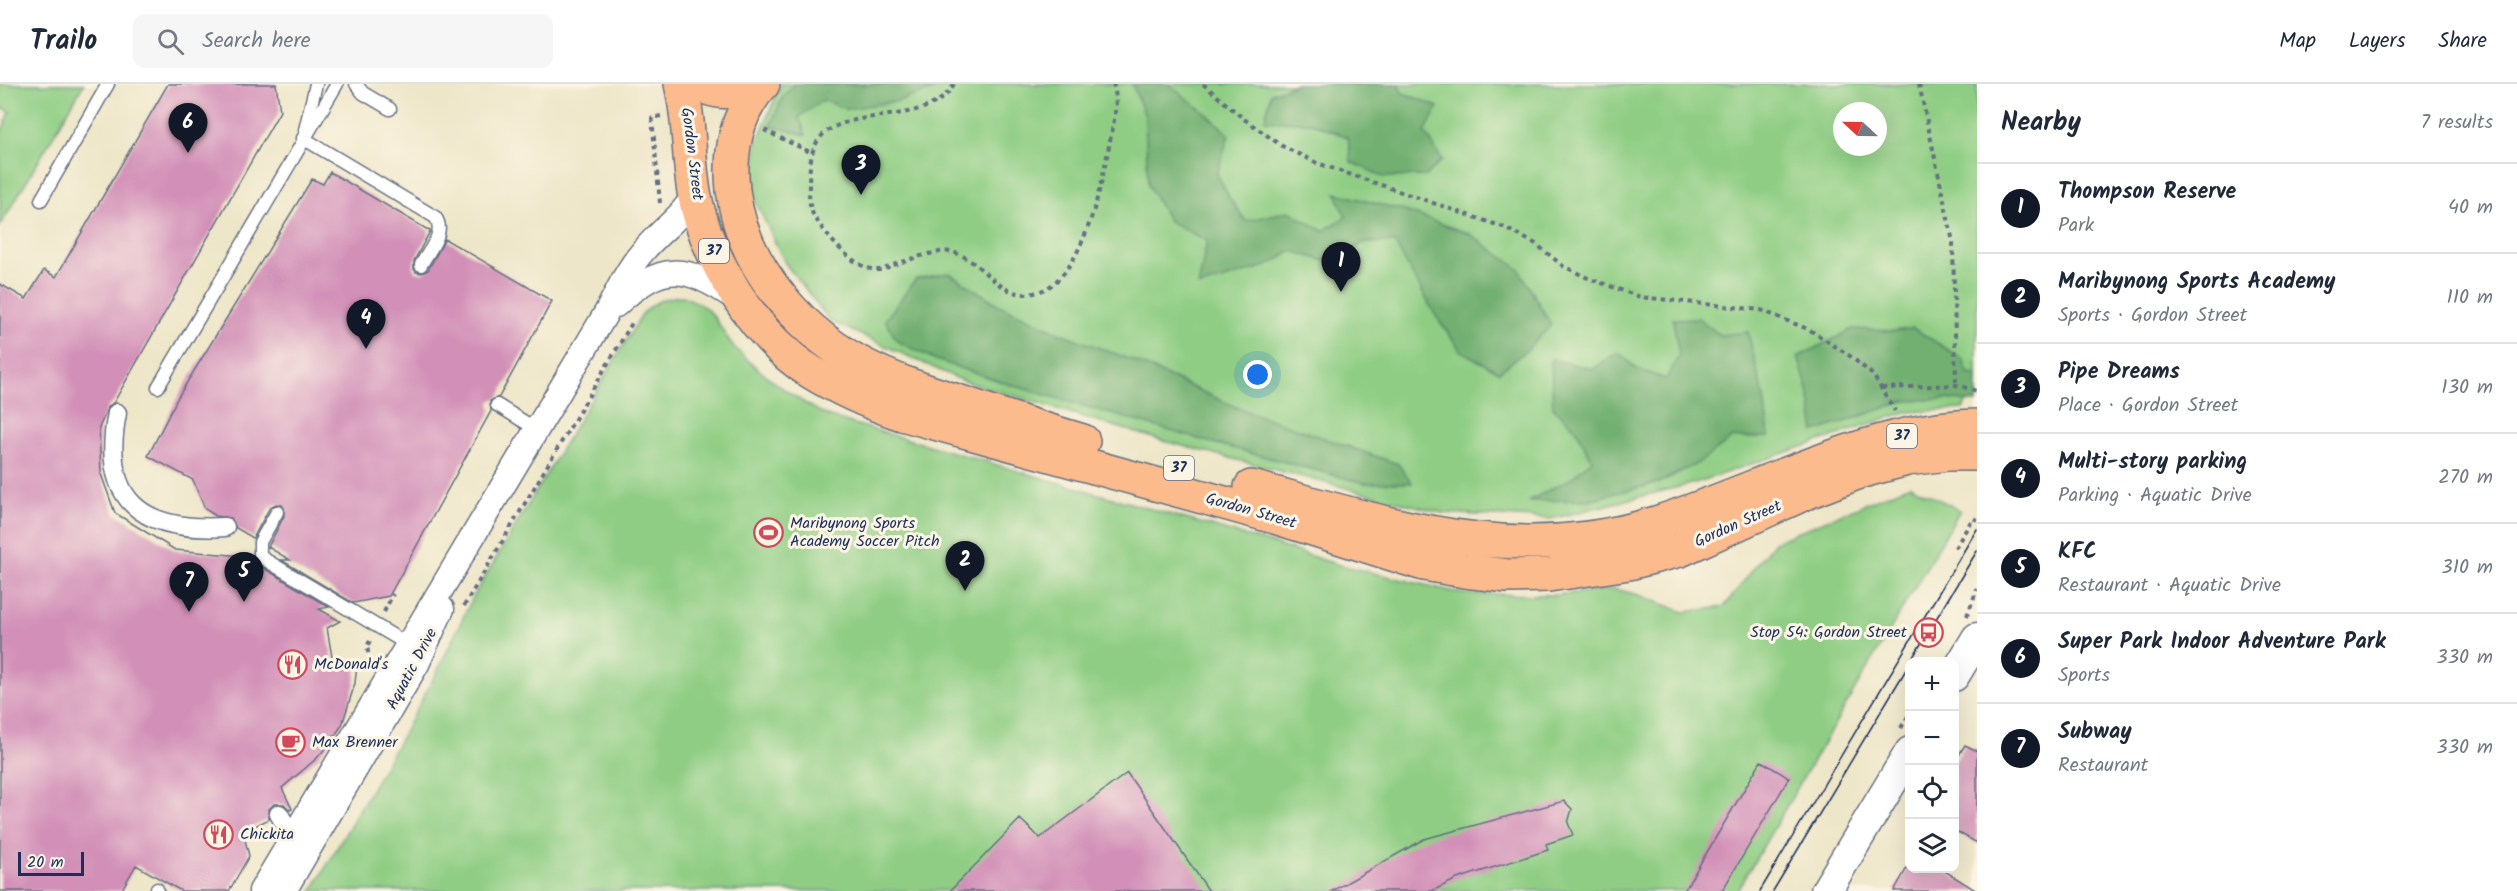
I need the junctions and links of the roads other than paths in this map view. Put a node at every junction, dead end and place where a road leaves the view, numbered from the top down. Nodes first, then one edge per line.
1 (108, 84) edge
2 (316, 84) edge
3 (336, 84) edge
4 (356, 84) edge
5 (681, 84) edge
6 (698, 84) edge
7 (761, 84) edge
8 (390, 109) dead end
9 (304, 139) junction
10 (695, 194) junction
11 (41, 201) dead end
12 (421, 265) dead end
13 (743, 303) junction
14 (605, 315) junction
15 (158, 387) dead end
16 (497, 405) dead end
17 (117, 413) dead end
18 (1977, 426) edge
19 (536, 429) junction
20 (1977, 454) edge
21 (277, 512) dead end
22 (225, 527) dead end
23 (1640, 527) junction
24 (1680, 550) junction
25 (456, 566) junction
26 (1977, 638) edge
27 (407, 644) junction
28 (1959, 668) edge
29 (1905, 760) edge
30 (279, 814) dead end
31 (292, 838) junction
32 (261, 891) edge
33 (284, 891) edge
34 (1826, 891) edge

1 - 11 lane
2 - 9 lane
3 - 9 lane
4 - 8 lane
5 - 10 main road, Gordon Street / 37
6 - 7 main road, 37
7 - 23 main road, Gordon Street / 37
9 - 12 lane
9 - 15 lane
10 - 13 main road, Gordon Street / 37
10 - 14 street, Aquatic Drive
13 - 14 street, Aquatic Drive
13 - 24 main road, Gordon Street / 37
14 - 19 street, Aquatic Drive
16 - 19 lane
17 - 22 street
18 - 23 main road, Gordon Street / 37
19 - 25 street, Aquatic Drive
20 - 24 main road, Gordon Street / 37
21 - 27 lane
23 - 24 main road
25 - 27 street, Aquatic Drive
25 - 33 street, Aquatic Drive
26 - 28 street
27 - 31 street, Aquatic Drive
29 - 34 street
30 - 31 street
31 - 32 street, Aquatic Drive

